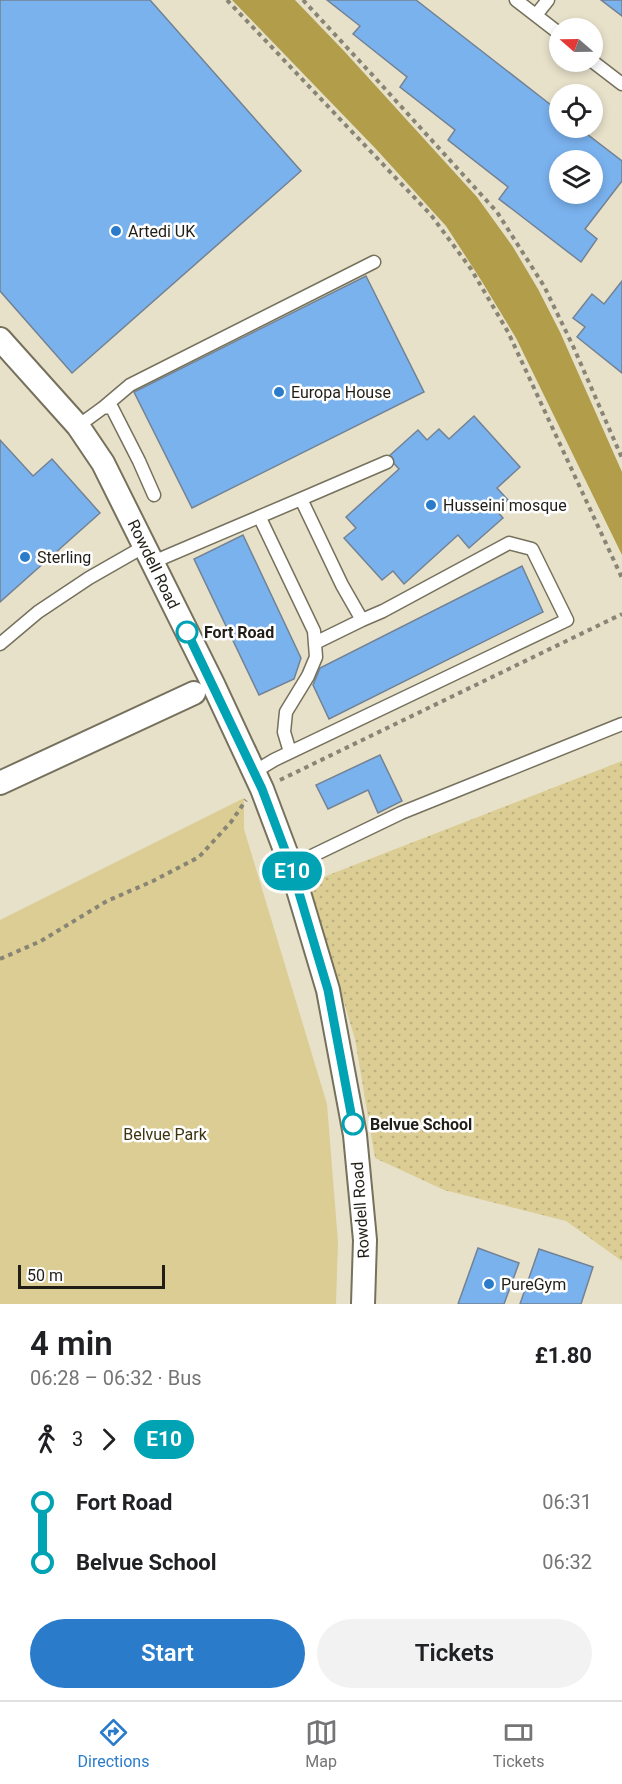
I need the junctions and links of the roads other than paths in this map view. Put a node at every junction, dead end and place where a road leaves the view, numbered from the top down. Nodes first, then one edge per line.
1 (516, 0) edge
2 (548, 0) edge
3 (536, 15) junction
4 (549, 25) edge
5 (603, 69) edge
6 (622, 84) edge
7 (374, 262) dead end
8 (0, 339) edge
9 (104, 407) junction
10 (78, 426) junction
11 (387, 462) dead end
12 (154, 495) dead end
13 (301, 500) junction
14 (260, 518) junction
15 (149, 554) junction
16 (362, 620) junction
17 (315, 643) junction
18 (0, 644) edge
19 (194, 693) dead end
20 (622, 724) edge
21 (290, 752) junction
22 (254, 771) junction
23 (0, 783) edge
24 (291, 866) junction
25 (363, 1304) edge

1 - 3 lane
2 - 3 lane
3 - 4 lane
5 - 6 lane
7 - 9 lane
8 - 10 street, Rowdell Road
9 - 10 lane
9 - 12 lane
10 - 15 street, Rowdell Road
11 - 13 lane
13 - 14 lane
13 - 16 lane
14 - 15 lane
14 - 17 lane
15 - 18 lane
15 - 22 street, Rowdell Road
16 - 17 lane
16 - 21 lane
17 - 21 lane
19 - 23 street
20 - 24 lane
21 - 22 lane
22 - 24 street, Rowdell Road
24 - 25 street, Rowdell Road

